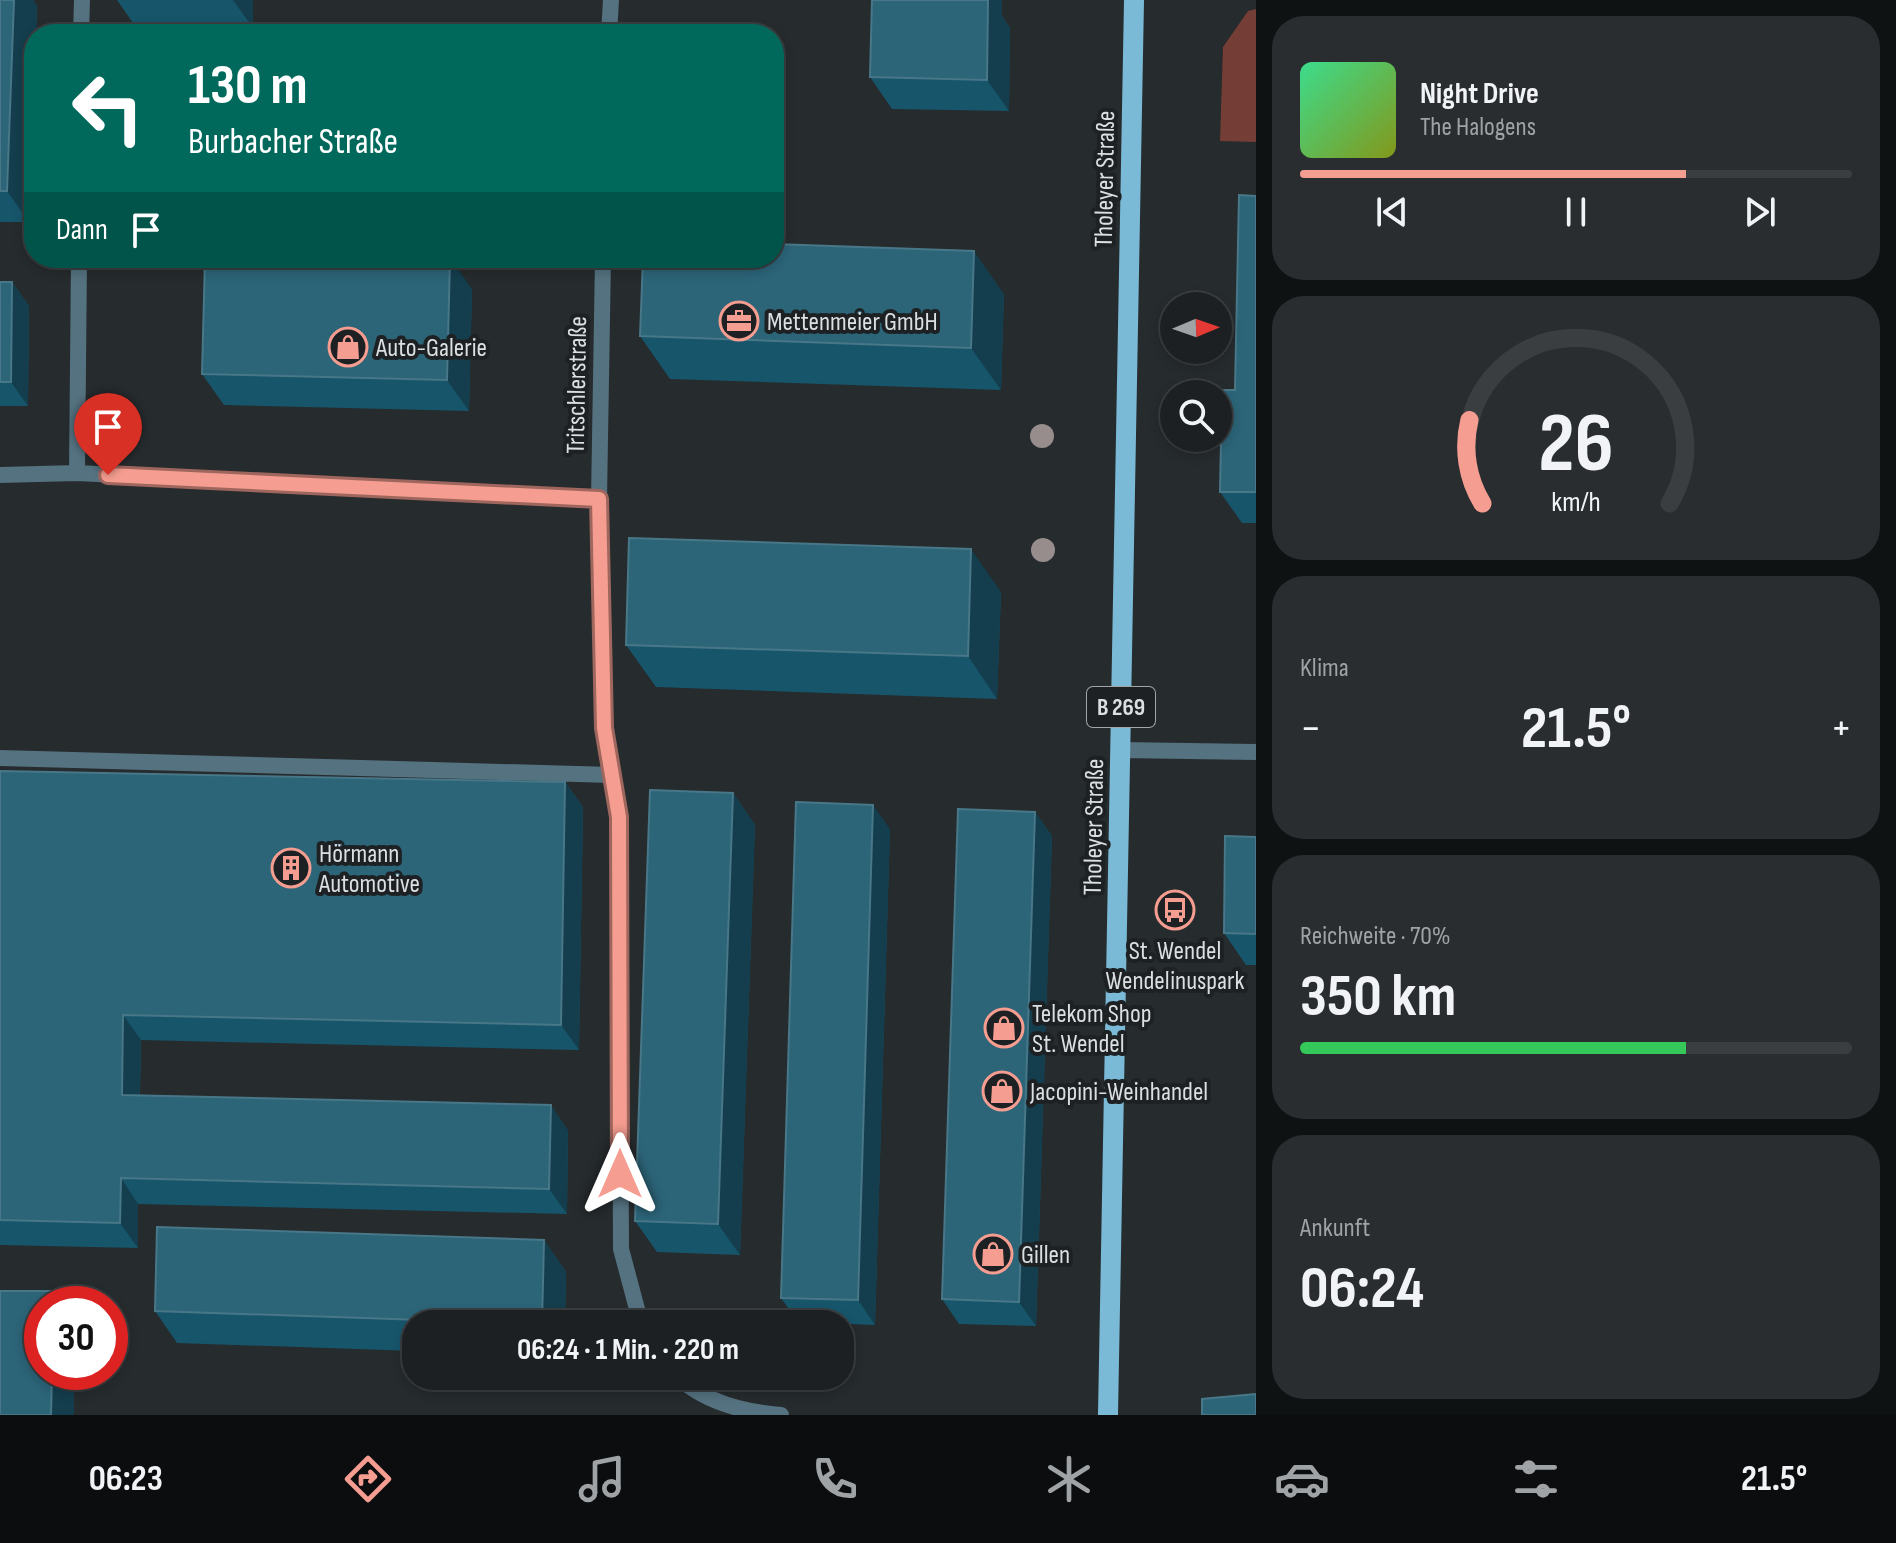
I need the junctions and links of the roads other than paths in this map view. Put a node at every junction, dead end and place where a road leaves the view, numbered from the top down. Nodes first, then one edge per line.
1 (82, 0) edge
2 (611, 0) edge
3 (1134, 0) edge
4 (81, 24) edge
5 (610, 24) edge
6 (79, 268) edge
7 (603, 268) edge
8 (77, 473) junction
9 (0, 475) edge
10 (599, 499) junction
11 (1120, 750) junction
12 (1256, 752) edge
13 (0, 758) edge
14 (612, 775) junction
15 (637, 1310) edge
16 (691, 1390) edge
17 (781, 1415) edge
18 (1108, 1415) edge

1 - 4 street
2 - 5 street
3 - 11 main road, Tholeyer Straße / B 269
6 - 8 street
7 - 10 street, Tritschlerstraße
8 - 9 street
8 - 10 street
10 - 14 street, Tritschlerstraße
11 - 12 street
11 - 18 main road, Tholeyer Straße / B 269
13 - 14 street
14 - 15 street, Tritschlerstraße
16 - 17 street

